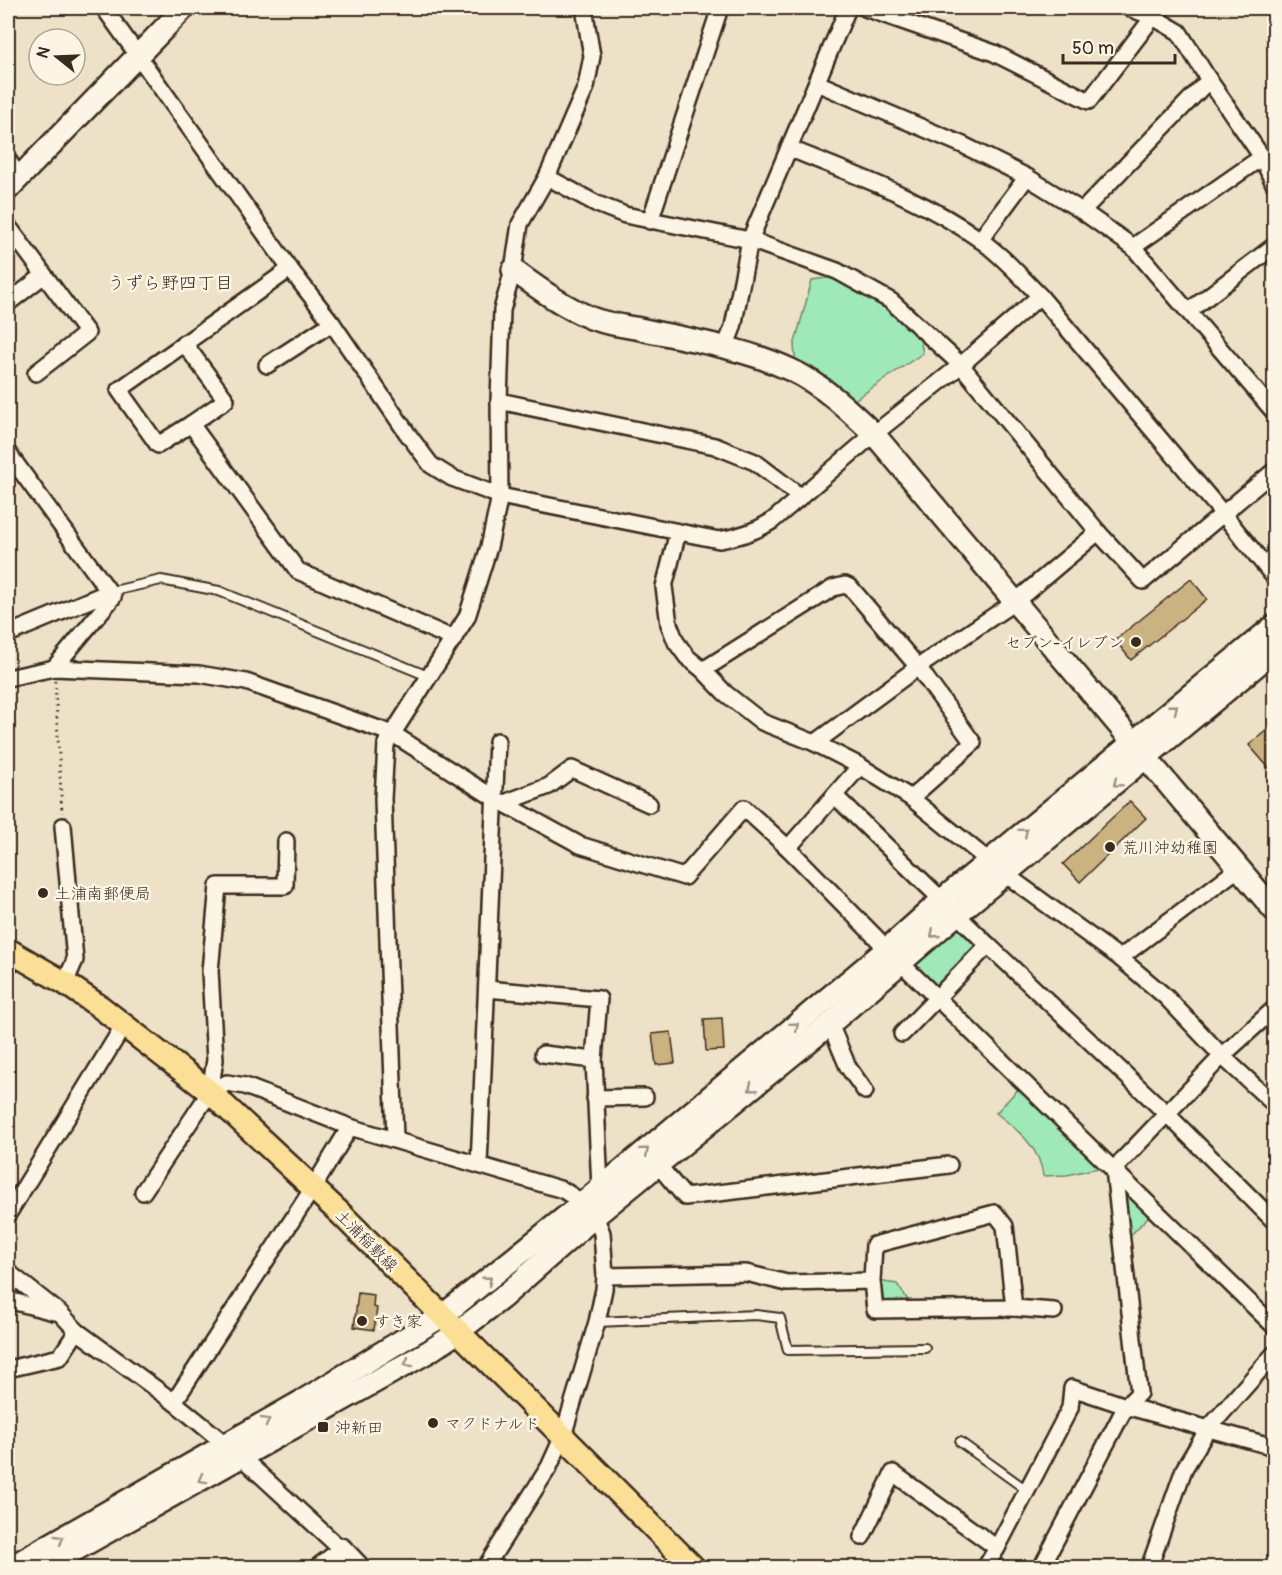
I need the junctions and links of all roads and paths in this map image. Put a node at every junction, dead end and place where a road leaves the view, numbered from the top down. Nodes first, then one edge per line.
1 (104, 8) edge
2 (184, 8) edge
3 (584, 8) edge
4 (720, 8) edge
5 (848, 8) edge
6 (865, 8) edge
7 (1129, 8) edge
8 (1153, 17) junction
9 (139, 56) junction
10 (1209, 80) junction
11 (817, 83) junction
12 (789, 148) junction
13 (1262, 157) junction
14 (11, 176) edge
15 (548, 177) junction
16 (1027, 177) junction
17 (1275, 184) edge
18 (1082, 211) junction
19 (650, 221) junction
20 (8, 226) edge
21 (750, 240) junction
22 (980, 240) junction
23 (1275, 246) edge
24 (1133, 247) junction
25 (290, 269) junction
26 (513, 270) junction
27 (44, 275) junction
28 (1040, 296) junction
29 (8, 303) edge
30 (1189, 311) junction
31 (332, 323) junction
32 (184, 344) junction
33 (725, 348) junction
34 (267, 365) dead end
35 (961, 365) junction
36 (36, 373) dead end
37 (499, 400) junction
38 (1275, 412) edge
39 (191, 424) junction
40 (874, 434) junction
41 (8, 453) edge
42 (1275, 471) edge
43 (500, 496) junction
44 (801, 497) junction
45 (1224, 514) junction
46 (678, 532) junction
47 (1098, 532) junction
48 (1275, 577) edge
49 (109, 592) junction
50 (1016, 601) junction
51 (1275, 626) edge
52 (8, 634) edge
53 (454, 639) junction
54 (1275, 651) edge
55 (918, 667) junction
56 (54, 668) junction
57 (703, 670) junction
58 (428, 676) junction
59 (8, 678) edge
60 (393, 734) junction
61 (497, 741) dead end
62 (814, 742) junction
63 (1132, 742) junction
64 (1146, 759) junction
65 (860, 766) junction
66 (835, 796) junction
67 (911, 798) junction
68 (499, 801) junction
69 (649, 804) dead end
70 (63, 826) joint
71 (286, 841) dead end
72 (788, 848) junction
73 (997, 868) junction
74 (1239, 868) junction
75 (950, 907) junction
76 (1275, 910) edge
77 (988, 945) junction
78 (8, 950) edge
79 (894, 956) junction
80 (1120, 958) junction
81 (65, 983) junction
82 (487, 989) junction
83 (937, 997) junction
84 (1275, 1009) edge
85 (830, 1024) junction
86 (124, 1026) junction
87 (902, 1034) dead end
88 (543, 1054) dead end
89 (1222, 1056) junction
90 (594, 1060) junction
91 (865, 1091) dead end
92 (210, 1092) junction
93 (645, 1097) dead end
94 (595, 1098) junction
95 (1275, 1104) edge
96 (1167, 1114) junction
97 (350, 1127) junction
98 (395, 1139) junction
99 (949, 1164) dead end
100 (479, 1165) junction
101 (658, 1165) junction
102 (1114, 1169) junction
103 (313, 1188) junction
104 (600, 1188) junction
105 (143, 1192) dead end
106 (589, 1210) junction
107 (8, 1214) edge
108 (1275, 1221) edge
109 (8, 1272) edge
110 (605, 1276) junction
111 (872, 1281) junction
112 (8, 1300) edge
113 (1014, 1308) junction
114 (1054, 1311) dead end
115 (60, 1313) junction
116 (597, 1322) junction
117 (450, 1324) junction
118 (1275, 1326) edge
119 (76, 1331) junction
120 (925, 1348) dead end
121 (1275, 1354) edge
122 (8, 1369) edge
123 (174, 1402) junction
124 (1126, 1406) junction
125 (1208, 1430) junction
126 (563, 1436) junction
127 (960, 1442) dead end
128 (223, 1444) junction
129 (1275, 1447) edge
130 (240, 1457) junction
131 (1028, 1491) junction
132 (862, 1537) dead end
133 (997, 1548) junction
134 (341, 1549) junction
135 (9, 1568) edge
136 (43, 1568) edge
137 (316, 1568) edge
138 (359, 1568) edge
139 (485, 1568) edge
140 (694, 1568) edge
141 (985, 1568) edge
142 (1041, 1568) edge
143 (1149, 1568) edge

1 - 9 street
2 - 9 street
3 - 15 street
4 - 19 street
5 - 11 street
6 - 8 street
7 - 8 street
8 - 10 street
9 - 14 street
9 - 25 street
10 - 13 street
10 - 18 street
11 - 12 street
11 - 16 street
12 - 21 street
12 - 22 street
13 - 17 street
13 - 24 street
15 - 19 street
15 - 26 street
16 - 18 street
16 - 22 street
18 - 24 street
19 - 21 street
20 - 27 street
21 - 33 street
21 - 35 street
22 - 28 street
23 - 30 street
24 - 30 street
25 - 31 street
25 - 32 street
26 - 33 street
26 - 37 street
27 - 29 street
27 - 36 street
28 - 35 street
28 - 45 street
30 - 38 street
31 - 34 street
31 - 43 street
32 - 39 street
32 - 39 street
33 - 40 street
35 - 40 street
35 - 47 street
37 - 43 street
37 - 44 street
39 - 53 street
40 - 44 street
40 - 50 street
41 - 49 street
42 - 45 street
43 - 46 street
43 - 53 street
44 - 46 street
45 - 47 street
45 - 48 street
46 - 57 street
47 - 50 street
49 - 52 street
49 - 56 street
49 - 58 lane
50 - 55 street
50 - 63 street
63 -> 51 street
53 - 58 street
54 - 64 street
55 - 57 street
55 - 62 street
55 - 67 street
56 - 59 street
56 - 60 street
56 - 70 path
57 - 62 street
58 - 60 street
60 - 68 street
60 - 98 street
61 - 68 street
62 - 65 street
63 - 64 street
73 -> 63 street
64 -> 73 street
64 - 74 street
65 - 66 street
65 - 67 street
66 - 72 street
66 - 75 street
67 - 73 street
68 - 69 street
68 - 72 street
68 - 82 street
70 - 81 street
71 - 92 street
72 - 79 street
73 - 75 street
73 - 80 street
74 - 76 street
74 - 80 street
75 - 77 street
75 - 79 street
77 - 83 street
77 - 96 street
78 - 81 main road, 土浦稲敷線
79 - 83 street
79 - 85 street
104 -> 79 street
80 - 89 street
81 - 86 main road, 土浦稲敷線
82 - 90 street
82 - 100 street
83 - 87 street
83 - 102 street
84 - 89 street
85 - 91 street
85 -> 101 street
86 - 92 main road, 土浦稲敷線
86 - 107 street
88 - 90 street
89 - 95 street
89 - 96 street
90 - 94 street
92 - 97 street
92 - 103 main road, 土浦稲敷線
92 - 105 street
93 - 94 street
94 - 104 street
96 - 102 street
96 - 108 street
97 - 98 street
97 - 103 street
98 - 100 street
99 - 101 street
100 - 106 street
101 - 106 street
102 - 118 street
102 - 124 street
103 - 117 main road, 土浦稲敷線
103 - 123 street
104 - 106 street
106 - 110 street
106 - 117 street
109 - 115 street
110 - 111 street
110 - 116 street
111 - 113 street
111 - 113 street
112 - 115 street
113 - 114 street
115 - 119 street
116 - 120 lane
116 - 126 street
117 - 126 main road, 土浦稲敷線
128 -> 117 street
117 -> 130 street
119 - 122 street
119 - 123 street
121 - 125 street
123 - 128 street
124 - 125 street
124 - 131 street
124 - 142 street
125 - 129 street
125 - 143 street
126 - 139 street
126 - 140 main road, 土浦稲敷線
127 - 131 lane
128 - 130 street
135 -> 128 street
130 - 134 street
130 -> 136 street
131 - 133 street
132 - 133 street
133 - 141 street
134 - 137 street
134 - 138 street

